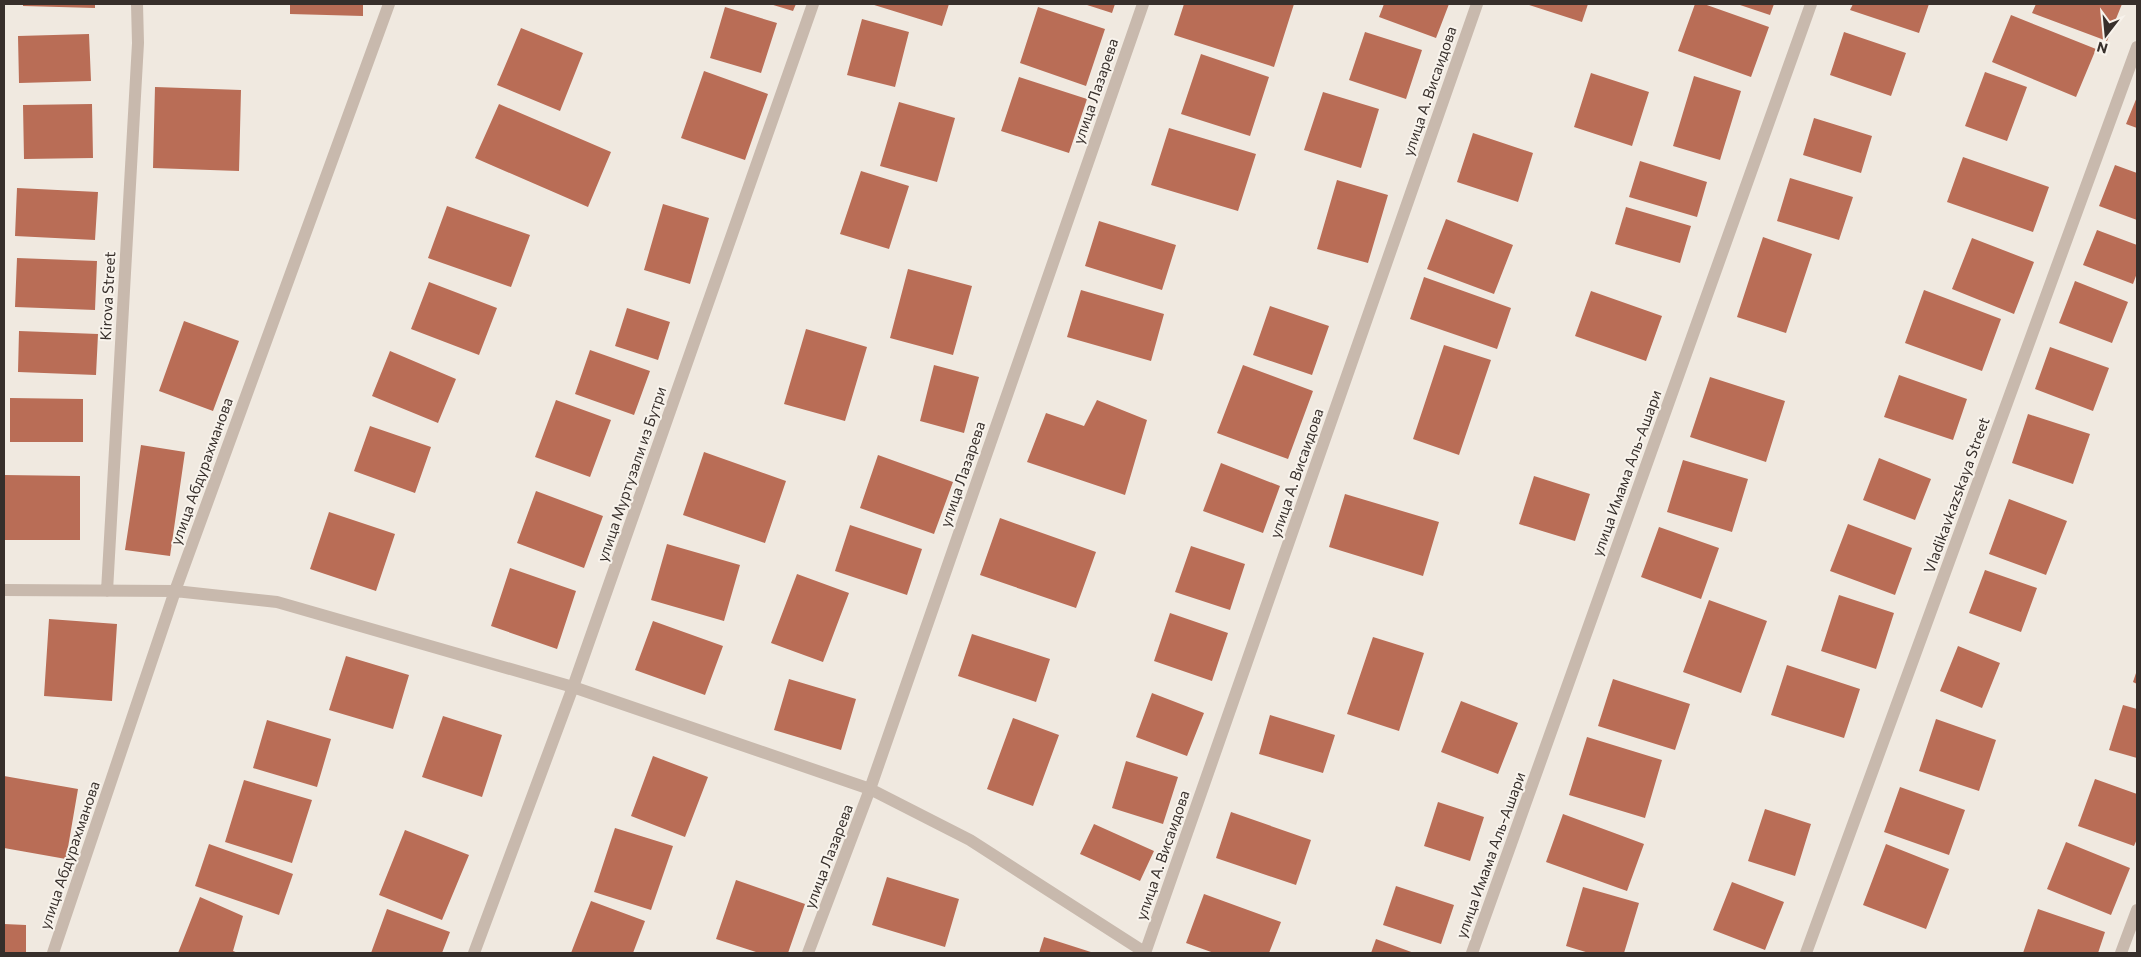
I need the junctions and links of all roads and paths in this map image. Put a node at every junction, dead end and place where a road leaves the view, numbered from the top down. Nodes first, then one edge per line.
1 (137, 4) edge
2 (388, 4) edge
3 (813, 4) edge
4 (1143, 4) edge
5 (1477, 4) edge
6 (1810, 4) edge
7 (2137, 47) edge
8 (4, 590) edge
9 (107, 591) junction
10 (175, 591) junction
11 (573, 687) junction
12 (870, 790) junction
13 (2137, 910) edge
14 (53, 953) edge
15 (474, 953) edge
16 (808, 953) edge
17 (1145, 953) edge
18 (1472, 953) edge
19 (1806, 953) edge
20 (2122, 953) edge

1 - 9 street, Kirova Street
2 - 10 street, улица Абдурахманова
3 - 11 street, улица Муртузали из Бутри
4 - 12 street, улица Лазарева
5 - 17 street, улица А. Висаидова
6 - 18 street, улица Имама Аль-Ашари
7 - 19 street, Vladikavkazskaya Street
8 - 9 street
9 - 10 street
10 - 11 street
10 - 14 street, улица Абдурахманова
11 - 12 street
11 - 15 street, улица Муртузали из Бутри
12 - 16 street, улица Лазарева
12 - 17 street
13 - 20 street

